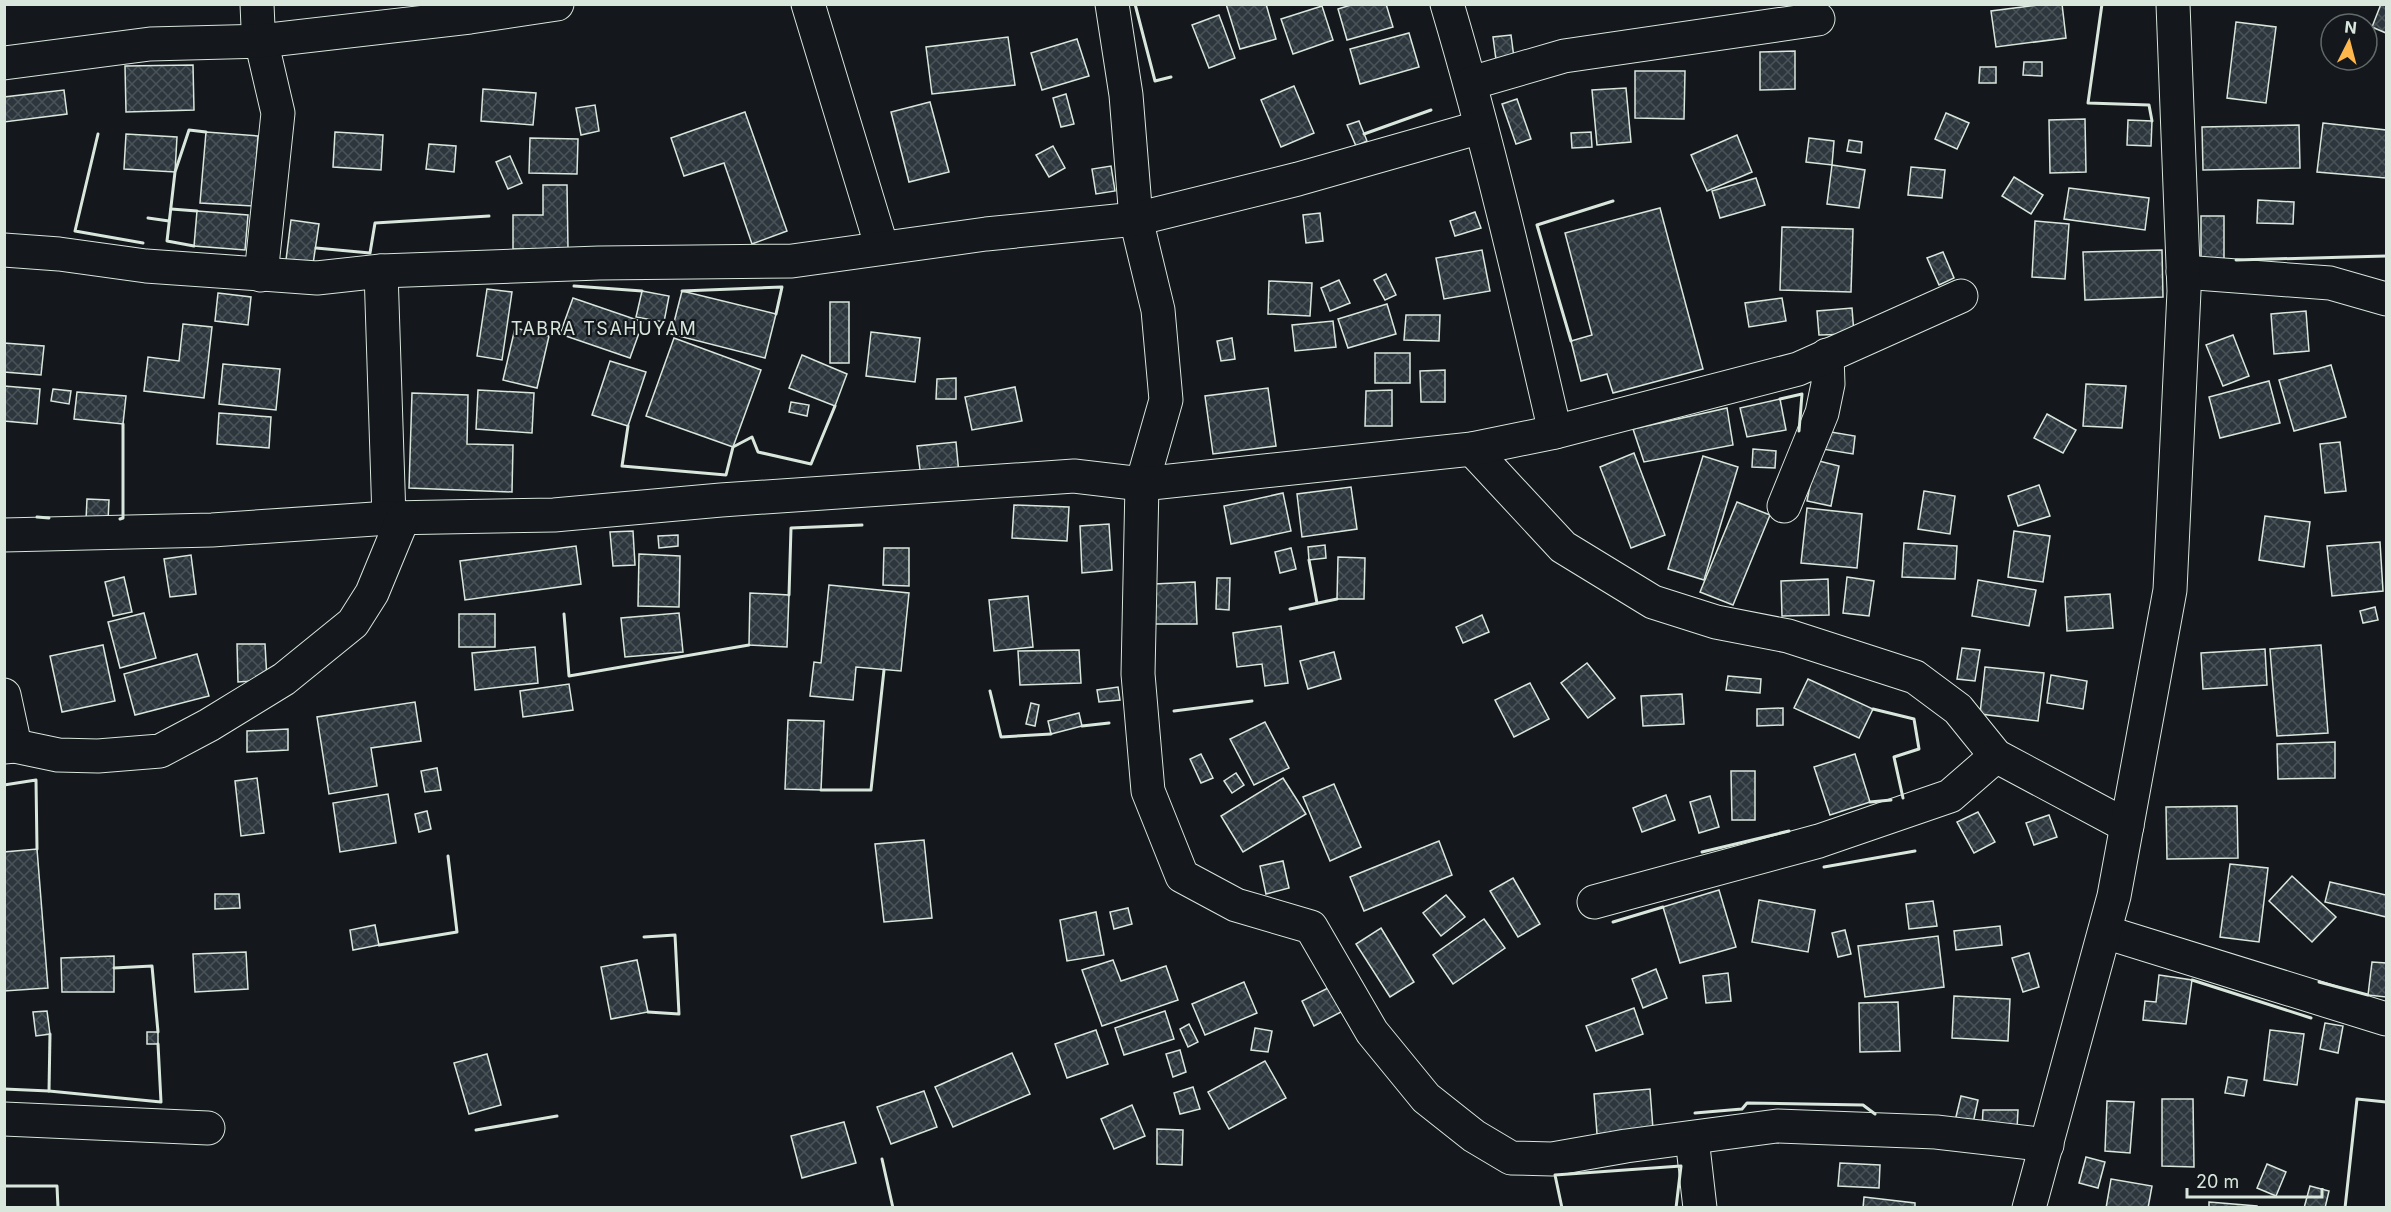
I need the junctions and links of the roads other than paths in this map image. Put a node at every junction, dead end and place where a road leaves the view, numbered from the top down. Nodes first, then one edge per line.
1 (257, 4) edge
2 (557, 4) edge
3 (808, 4) edge
4 (1112, 4) edge
5 (1447, 4) edge
6 (2173, 4) edge
7 (1818, 19) dead end
8 (261, 41) junction
9 (4, 63) edge
10 (1471, 83) junction
11 (1481, 127) junction
12 (1136, 219) junction
13 (882, 248) junction
14 (4, 250) edge
15 (381, 271) junction
16 (2183, 272) junction
17 (261, 274) junction
18 (1961, 296) dead end
19 (2386, 299) edge
20 (1827, 355) junction
21 (1555, 432) junction
22 (1472, 449) junction
23 (1142, 484) junction
24 (1784, 506) dead end
25 (396, 518) junction
26 (4, 535) edge
27 (4, 695) edge
28 (10, 746) edge
29 (1996, 756) junction
30 (2127, 826) junction
31 (1594, 902) dead end
32 (2105, 932) junction
33 (2386, 1019) edge
34 (4, 1119) edge
35 (208, 1128) dead end
36 (1692, 1138) junction
37 (2048, 1144) junction
38 (1700, 1208) edge
39 (2029, 1208) edge

1 - 8 street
2 - 8 street
3 - 13 street
4 - 12 street
5 - 10 street
6 - 16 street
7 - 10 street
8 - 9 street
8 - 17 street
10 - 11 street
11 - 12 street
11 - 21 street
12 - 13 street
12 - 23 street
13 - 15 street
14 - 17 street
15 - 17 street
15 - 25 street
16 - 19 street
16 - 30 street
18 - 20 street
20 - 21 street
20 - 24 street
21 - 22 street
22 - 23 street
22 - 29 street
23 - 25 street
23 - 36 street
25 - 26 street
25 - 28 street
27 - 28 street
29 - 30 street
29 - 31 street
30 - 32 street
32 - 33 street
32 - 37 street
34 - 35 street
36 - 37 street
36 - 38 street
37 - 39 street

